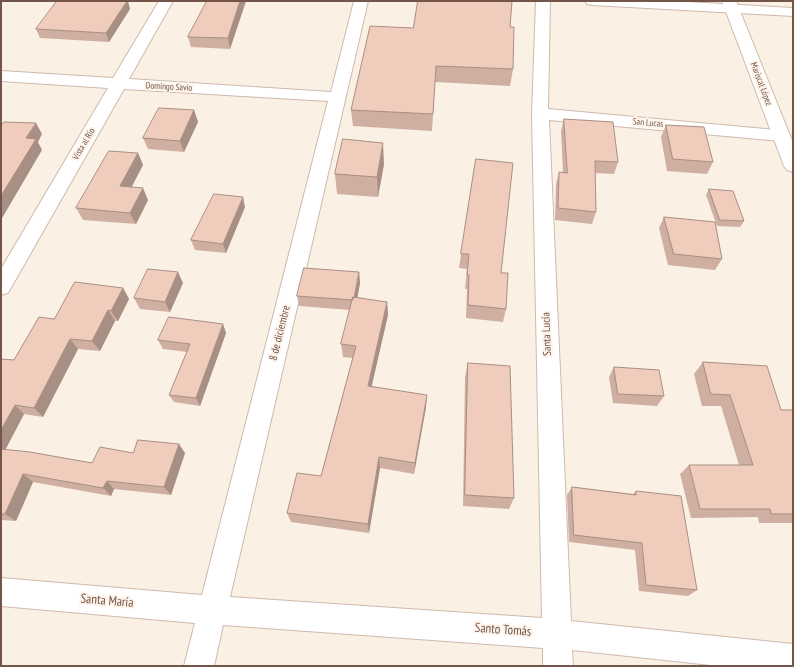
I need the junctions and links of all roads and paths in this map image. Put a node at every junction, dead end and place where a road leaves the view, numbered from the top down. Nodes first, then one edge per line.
1 (166, 1) edge
2 (361, 1) edge
3 (543, 1) edge
4 (592, 1) edge
5 (731, 6) edge
6 (793, 12) edge
7 (1, 76) edge
8 (118, 84) junction
9 (337, 97) junction
10 (540, 114) junction
11 (781, 135) junction
12 (793, 166) edge
13 (9, 259) edge
14 (1, 287) edge
15 (1, 592) edge
16 (212, 610) junction
17 (558, 634) junction
18 (793, 659) edge
19 (199, 666) edge
20 (558, 666) edge

1 - 8 street, Vista al Río
2 - 9 street, 8 de diciembre
3 - 10 street, Santa Lucía
4 - 5 street
5 - 6 street
5 - 11 street, Mariscal López
7 - 8 street, Domingo Savio
8 - 9 street, Domingo Savio
8 - 13 street, Vista al Río
9 - 16 street, 8 de diciembre
10 - 11 street, San Lucas
10 - 17 street, Santa Lucía
11 - 12 street, Mariscal López
13 - 14 street, Vista al Río
15 - 16 street, Santa María
16 - 17 street, Santo Tomás
16 - 19 street, 8 de diciembre
17 - 18 street, Santo Tomás
17 - 20 street, Santa Lucía

